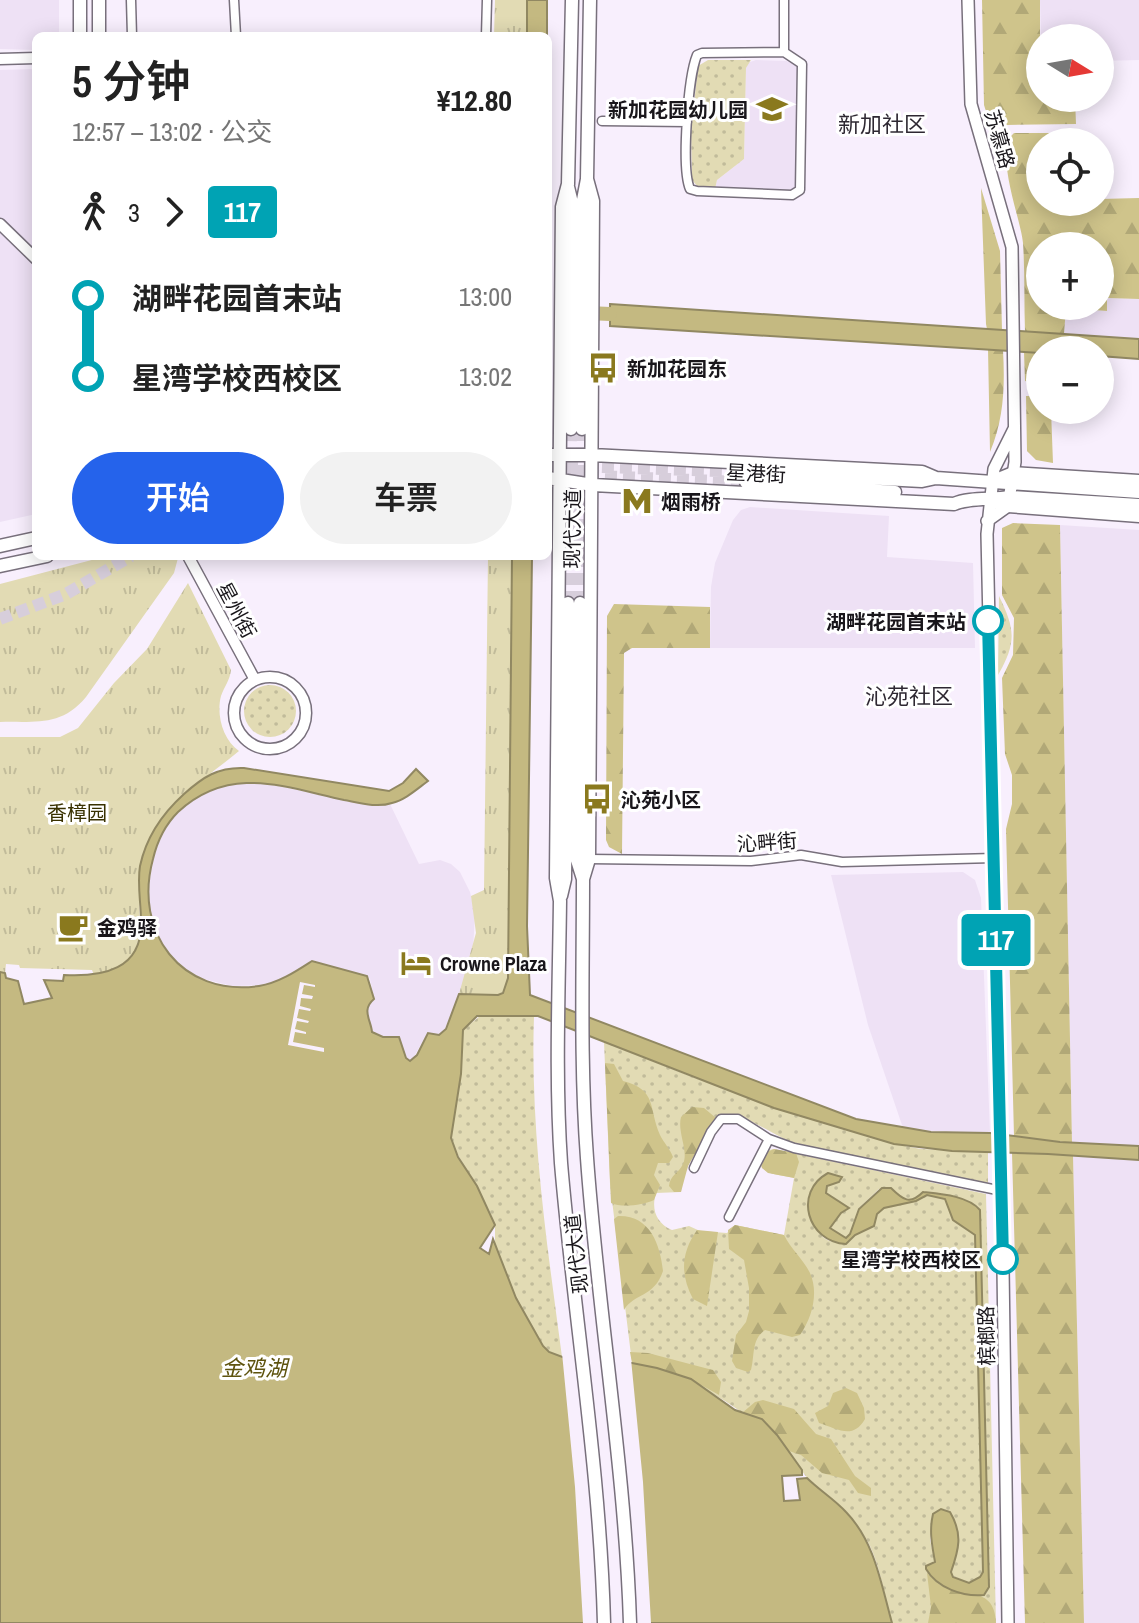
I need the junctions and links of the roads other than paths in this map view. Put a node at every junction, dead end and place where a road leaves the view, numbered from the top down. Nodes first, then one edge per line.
1 (80, 0) edge
2 (99, 0) edge
3 (131, 0) edge
4 (234, 0) edge
5 (487, 0) edge
6 (572, 0) edge
7 (590, 0) edge
8 (784, 0) edge
9 (968, 0) edge
10 (80, 32) edge
11 (99, 32) edge
12 (132, 32) edge
13 (236, 32) edge
14 (486, 32) edge
15 (784, 52) junction
16 (32, 58) edge
17 (0, 59) edge
18 (602, 121) dead end
19 (687, 122) junction
20 (587, 179) junction
21 (568, 184) junction
22 (0, 224) edge
23 (32, 255) edge
24 (1014, 429) junction
25 (553, 455) edge
26 (592, 455) junction
27 (553, 478) edge
28 (936, 478) junction
29 (990, 481) junction
30 (593, 485) junction
31 (1011, 490) junction
32 (1136, 495) edge
33 (962, 500) junction
34 (989, 500) junction
35 (1139, 516) edge
36 (987, 521) junction
37 (32, 539) edge
38 (0, 546) edge
39 (32, 559) edge
40 (190, 560) edge
41 (0, 566) edge
42 (255, 680) junction
43 (994, 858) junction
44 (589, 859) junction
45 (583, 879) junction
46 (560, 901) junction
47 (769, 1139) junction
48 (694, 1168) dead end
49 (1002, 1191) junction
50 (729, 1217) dead end
51 (604, 1623) edge
52 (630, 1623) edge
53 (1008, 1623) edge

1 - 10 main road
2 - 11 main road
3 - 12 street
4 - 13 street
5 - 14 street
6 - 21 main road, 现代大道
7 - 20 main road, 现代大道
8 - 15 street
9 - 24 main road, 苏慕路
15 - 19 street
15 - 19 street
16 - 17 street
18 - 19 street
20 - 21 main road, 现代大道
20 - 26 main road, 现代大道
21 - 25 main road, 现代大道
22 - 23 street
24 - 29 main road, 苏慕路
24 - 31 main road, 苏慕路
25 - 26 main road, 星港街
25 - 27 main road, 现代大道
26 - 28 main road, 星港街
26 - 30 main road, 现代大道
27 - 30 main road, 星港街
27 - 46 main road, 现代大道
28 - 29 main road, 星港街
28 - 33 main road, 星港街
29 - 31 main road
29 - 34 main road, 苏慕路
30 - 33 main road, 星港街
30 - 44 main road, 现代大道
31 - 32 main road
31 - 32 main road
31 - 34 main road, 星港街
31 - 35 main road
31 - 36 main road
33 - 34 main road, 星港街
34 - 36 main road, 苏慕路
36 - 43 main road, 槟榔路
37 - 38 main road
39 - 41 main road
40 - 42 street, 星州街
42 - 42 street
43 - 44 street, 沁畔街
43 - 49 main road, 槟榔路
44 - 45 main road, 现代大道
45 - 46 main road, 现代大道
45 - 52 main road, 现代大道
46 - 51 main road, 现代大道
47 - 48 street
47 - 49 street
47 - 50 street
49 - 53 main road, 槟榔路

